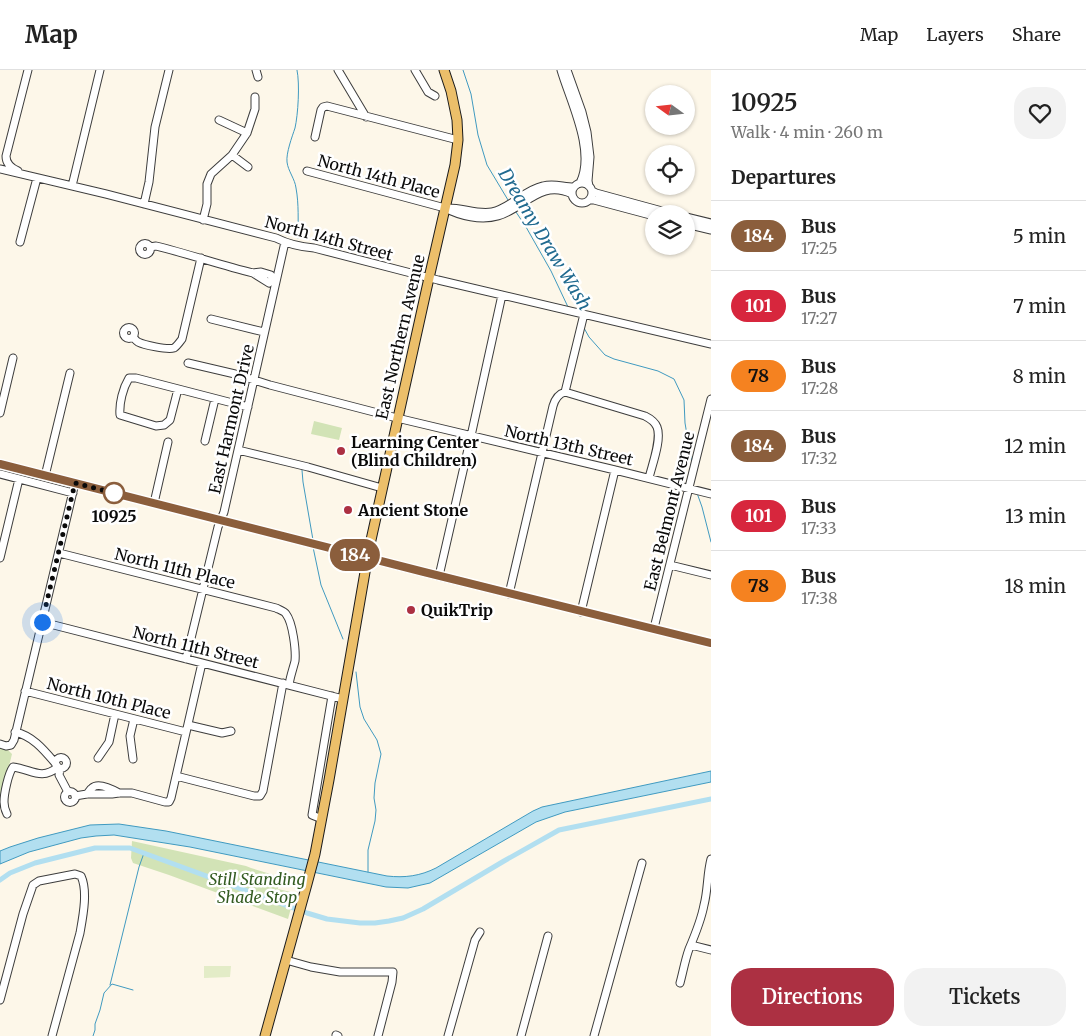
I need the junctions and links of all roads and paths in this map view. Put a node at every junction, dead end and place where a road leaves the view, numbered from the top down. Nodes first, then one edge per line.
1 (28, 70) edge
2 (100, 70) edge
3 (170, 70) edge
4 (339, 70) edge
5 (415, 70) edge
6 (444, 70) edge
7 (560, 70) edge
8 (567, 70) edge
9 (435, 96) dead end
10 (255, 97) dead end
11 (366, 117) junction
12 (219, 120) dead end
13 (247, 133) junction
14 (315, 137) dead end
15 (458, 140) junction
16 (232, 155) junction
17 (248, 167) dead end
18 (0, 169) edge
19 (306, 171) dead end
20 (26, 175) junction
21 (37, 178) junction
22 (72, 186) junction
23 (575, 188) junction
24 (590, 188) junction
25 (589, 200) junction
26 (144, 204) junction
27 (645, 206) edge
28 (445, 208) junction
29 (645, 214) edge
30 (695, 219) edge
31 (203, 220) junction
32 (711, 223) edge
33 (695, 226) edge
34 (711, 230) edge
35 (20, 242) dead end
36 (285, 242) junction
37 (150, 247) dead end
38 (201, 258) junction
39 (428, 278) junction
40 (274, 280) junction
41 (502, 295) junction
42 (584, 314) junction
43 (211, 319) dead end
44 (264, 332) junction
45 (132, 337) dead end
46 (711, 344) edge
47 (14, 358) dead end
48 (188, 363) dead end
49 (70, 373) dead end
50 (254, 380) junction
51 (178, 389) junction
52 (563, 393) junction
53 (215, 399) junction
54 (711, 399) edge
55 (248, 407) junction
56 (0, 413) edge
57 (397, 418) junction
58 (471, 436) junction
59 (205, 441) dead end
60 (168, 442) dead end
61 (238, 450) junction
62 (542, 452) junction
63 (0, 464) edge
64 (615, 470) junction
65 (0, 474) edge
66 (44, 476) junction
67 (649, 478) junction
68 (19, 479) junction
69 (75, 483) junction
70 (382, 488) junction
71 (689, 488) junction
72 (73, 493) junction
73 (711, 494) edge
74 (154, 503) junction
75 (221, 520) junction
76 (59, 553) junction
77 (0, 558) edge
78 (368, 558) junction
79 (670, 565) junction
80 (711, 575) edge
81 (439, 576) junction
82 (203, 589) junction
83 (509, 594) junction
84 (581, 612) junction
85 (42, 622) junction
86 (654, 628) junction
87 (711, 643) edge
88 (186, 659) junction
89 (202, 663) junction
90 (286, 684) junction
91 (25, 691) junction
92 (332, 696) junction
93 (343, 699) junction
94 (115, 714) junction
95 (134, 719) junction
96 (187, 729) junction
97 (231, 731) dead end
98 (15, 732) junction
99 (0, 744) edge
100 (98, 758) dead end
101 (132, 759) dead end
102 (58, 767) junction
103 (176, 776) junction
104 (7, 814) dead end
105 (322, 819) junction
106 (711, 859) edge
107 (642, 863) dead end
108 (480, 932) dead end
109 (548, 936) dead end
110 (691, 945) junction
111 (711, 950) edge
112 (286, 960) junction
113 (680, 983) dead end
114 (0, 1000) edge
115 (52, 1036) edge
116 (265, 1036) edge
117 (378, 1036) edge
118 (448, 1036) edge
119 (520, 1036) edge
120 (594, 1036) edge

1 - 20 street
2 - 22 street
3 - 26 street
4 - 11 street
5 - 9 street
6 - 15 main road, East Northern Avenue
7 - 23 street
8 - 24 street
10 - 13 street
11 - 14 street
11 - 15 street
12 - 13 street
13 - 16 street
15 - 28 main road, East Northern Avenue
16 - 17 street
16 - 31 street
18 - 20 street, North 14th Street
19 - 28 street, North 14th Place
20 - 21 street, North 14th Street
21 - 22 street, North 14th Street
21 - 35 street
22 - 26 street, North 14th Street
23 - 24 street, North 14th Place
23 - 25 street, North 14th Place
23 - 28 street, North 14th Place
24 - 25 street
24 - 27 street, North 14th Place
25 - 29 street, North 14th Place
26 - 31 street, North 14th Street
28 - 39 main road, East Northern Avenue
30 - 32 street
31 - 36 street, North 14th Street
33 - 34 street
36 - 39 street, North 14th Street
36 - 40 street, East Harmont Drive
37 - 38 street
38 - 40 street
38 - 45 street
39 - 41 street, North 14th Street
39 - 57 main road, East Northern Avenue
40 - 44 street, East Harmont Drive
41 - 42 street, North 14th Street
41 - 58 street
42 - 46 street, North 14th Street
42 - 52 street
43 - 44 street
44 - 50 street, East Harmont Drive
47 - 56 street
48 - 50 street, North 13th Street
49 - 66 street
50 - 55 street, East Harmont Drive
50 - 57 street, North 13th Street
51 - 51 street
51 - 53 street
52 - 62 street
52 - 67 street
53 - 55 street
53 - 59 street
54 - 71 street, East Belmont Avenue
55 - 61 street, East Harmont Drive
57 - 58 street, North 13th Street
57 - 70 main road, East Northern Avenue
58 - 62 street, North 13th Street
58 - 81 street
60 - 74 street
61 - 70 street
61 - 75 street, East Harmont Drive
62 - 64 street, North 13th Street
62 - 83 street
63 - 66 street
64 - 67 street, North 13th Street
64 - 84 street
65 - 68 street
66 - 69 street
67 - 71 street, North 13th Street
68 - 72 street
68 - 77 street
69 - 72 street
69 - 74 street
70 - 78 main road, East Northern Avenue
71 - 73 street, North 13th Street
71 - 79 street, East Belmont Avenue
72 - 76 street
74 - 75 street
75 - 78 street
75 - 82 street, East Harmont Drive
76 - 82 street, North 11th Place
76 - 85 street
78 - 81 street
78 - 93 main road, East Northern Avenue
79 - 80 street
79 - 86 street, East Belmont Avenue
81 - 83 street
82 - 88 street, East Harmont Drive
82 - 90 street, North 11th Place
83 - 84 street
84 - 86 street
85 - 88 street, North 11th Street
85 - 91 street
86 - 87 street
88 - 89 street, North 11th Street
89 - 90 street, North 11th Street
89 - 96 street
90 - 92 street, North 11th Street
90 - 103 street
91 - 94 street, North 10th Place
91 - 98 street
92 - 93 street, North 11th Street
92 - 105 street
93 - 105 main road, East Northern Avenue
94 - 95 street, North 10th Place
94 - 100 street
95 - 96 street, North 10th Place
95 - 101 street
96 - 97 street, North 10th Place
96 - 103 street
98 - 99 street
98 - 102 street
102 - 103 street
102 - 104 street
105 - 112 main road, East Northern Avenue
106 - 110 street
107 - 120 street
108 - 118 street
109 - 119 street
110 - 111 street
110 - 113 street
112 - 116 main road, East Northern Avenue
112 - 117 street
114 - 115 street

